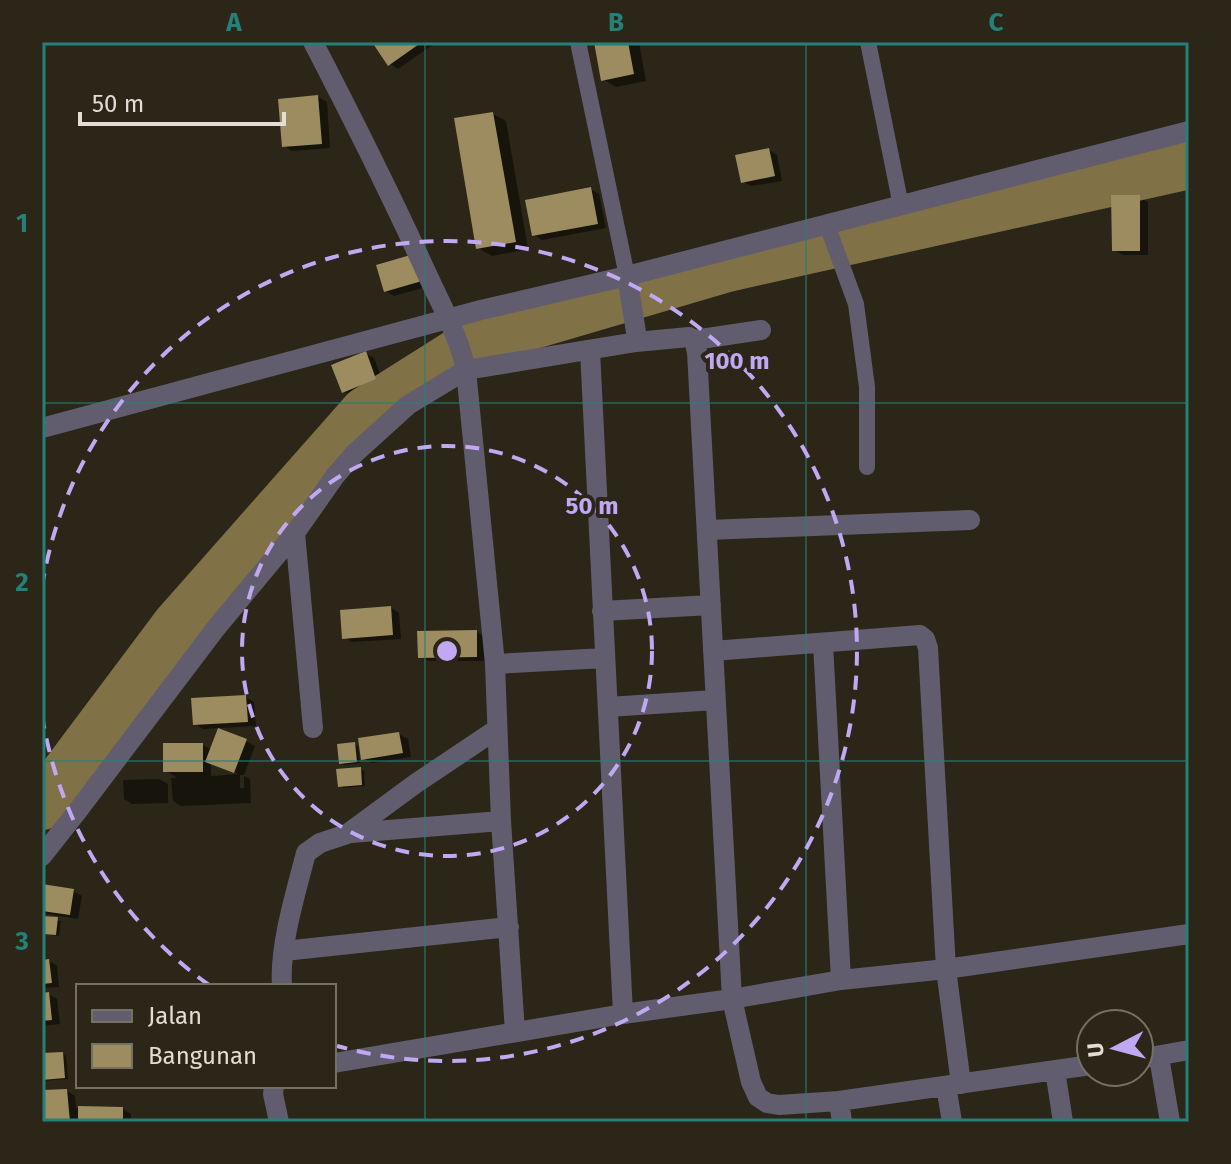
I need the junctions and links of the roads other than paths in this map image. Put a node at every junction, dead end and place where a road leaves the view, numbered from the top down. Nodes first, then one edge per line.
1 (313, 42) edge
2 (578, 42) edge
3 (868, 42) edge
4 (1189, 131) edge
5 (901, 206) junction
6 (827, 225) junction
7 (628, 283) junction
8 (450, 325) junction
9 (761, 330) dead end
10 (636, 337) junction
11 (694, 340) junction
12 (590, 350) junction
13 (465, 364) junction
14 (42, 428) edge
15 (867, 467) dead end
16 (970, 520) dead end
17 (708, 530) junction
18 (295, 533) junction
19 (711, 605) junction
20 (602, 611) junction
21 (823, 643) junction
22 (713, 651) junction
23 (605, 658) junction
24 (495, 664) junction
25 (715, 700) junction
26 (608, 707) junction
27 (313, 728) dead end
28 (497, 729) junction
29 (501, 821) junction
30 (347, 834) junction
31 (42, 856) edge
32 (509, 927) junction
33 (1189, 934) edge
34 (284, 951) junction
35 (946, 969) junction
36 (841, 980) junction
37 (282, 984) edge
38 (732, 999) junction
39 (623, 1014) junction
40 (515, 1032) junction
41 (1189, 1050) edge
42 (1155, 1057) edge
43 (336, 1063) edge
44 (1075, 1067) edge
45 (1055, 1070) junction
46 (1155, 1076) edge
47 (953, 1085) junction
48 (274, 1088) edge
49 (839, 1101) junction
50 (279, 1122) edge
51 (842, 1122) edge
52 (952, 1122) edge
53 (1063, 1122) edge
54 (1170, 1122) edge

1 - 8 street
2 - 7 lane
3 - 5 lane
4 - 5 street
5 - 6 street
6 - 7 street
6 - 15 lane
7 - 8 street
7 - 10 street
8 - 13 street
8 - 14 street
9 - 11 street
10 - 11 street
10 - 12 street
11 - 17 street
12 - 13 street
12 - 20 street
13 - 18 street
13 - 24 street
16 - 17 street
17 - 19 street
18 - 27 street
18 - 31 street
19 - 20 street
19 - 22 street
20 - 23 street
21 - 22 street
21 - 35 street
21 - 36 street
22 - 25 street
23 - 24 street
23 - 26 street
24 - 28 street
25 - 26 street
25 - 38 street
26 - 39 street
28 - 29 street
28 - 30 street
29 - 30 street
29 - 32 street
30 - 34 street
32 - 34 street
32 - 40 street
33 - 35 street
34 - 37 street
35 - 36 street
35 - 47 street
36 - 38 street
38 - 39 street
38 - 49 street
39 - 40 street
40 - 43 street
41 - 42 street
44 - 45 street
45 - 47 street
45 - 53 street
46 - 54 street
47 - 49 street
47 - 52 street
48 - 50 street
49 - 51 street

